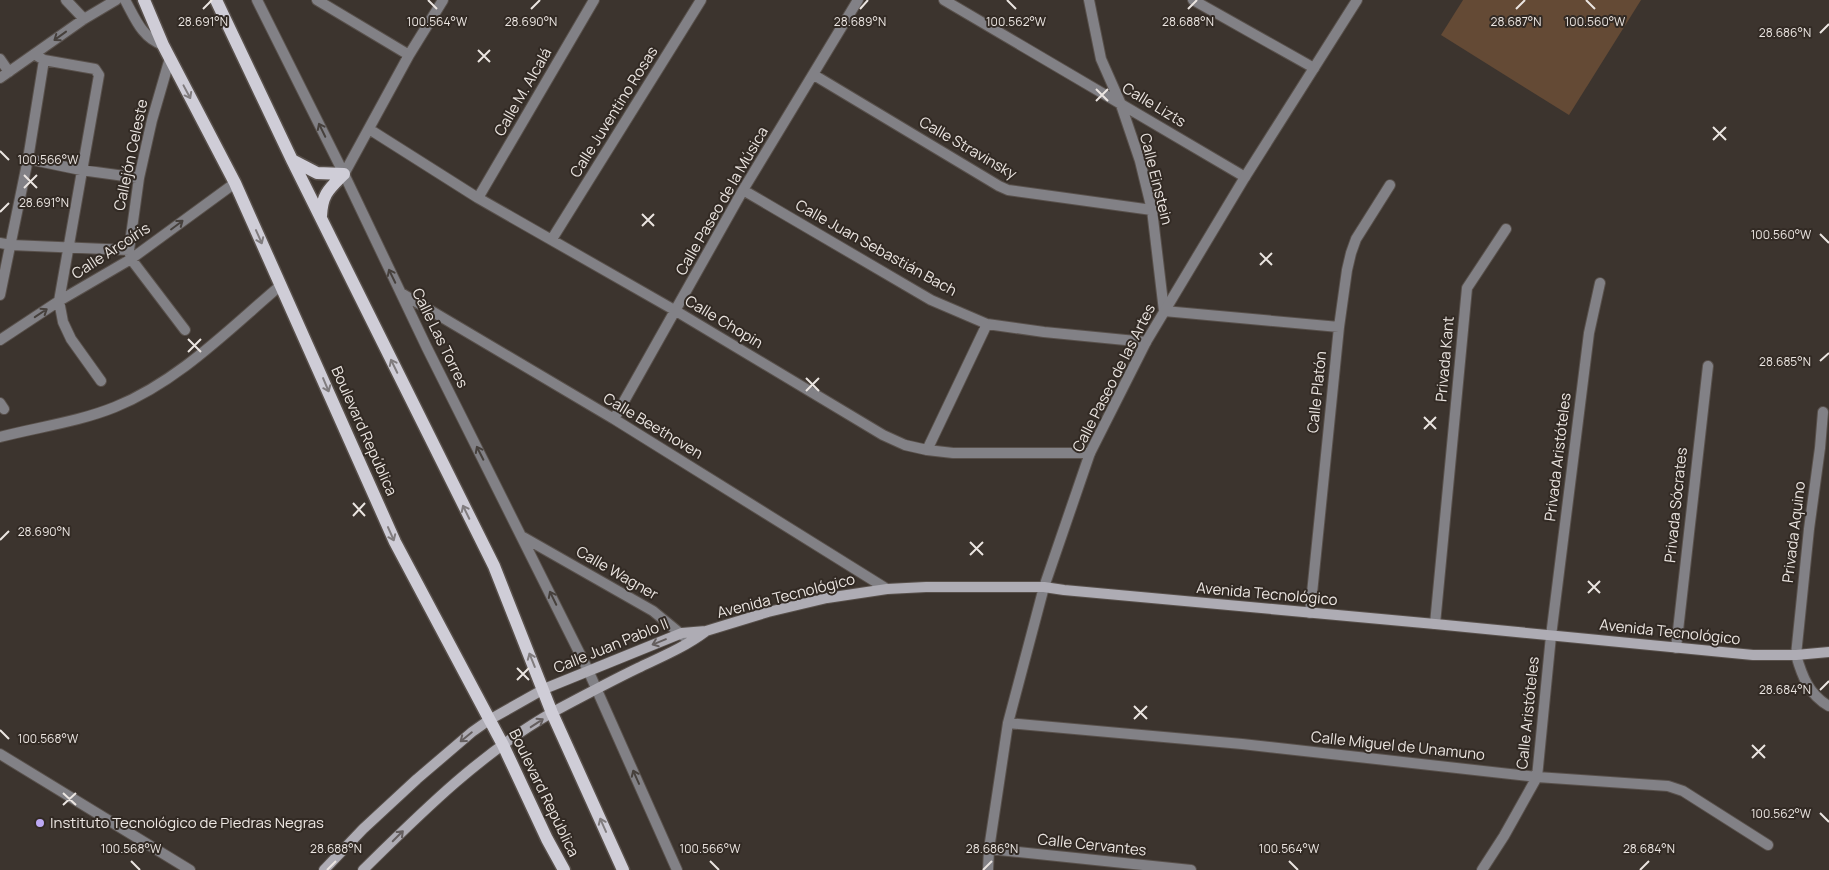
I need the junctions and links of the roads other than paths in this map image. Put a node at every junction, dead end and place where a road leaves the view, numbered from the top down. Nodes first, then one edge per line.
1 (66, 0) edge
2 (116, 0) edge
3 (126, 0) edge
4 (144, 0) edge
5 (216, 0) edge
6 (257, 0) edge
7 (317, 0) edge
8 (443, 0) edge
9 (594, 0) edge
10 (701, 0) edge
11 (858, 0) edge
12 (944, 0) edge
13 (1089, 0) edge
14 (1193, 0) edge
15 (1356, 0) edge
16 (84, 19) junction
17 (163, 45) junction
18 (34, 54) junction
19 (409, 55) junction
20 (170, 58) junction
21 (0, 59) edge
22 (44, 60) junction
23 (1314, 68) junction
24 (814, 74) junction
25 (4, 75) edge
26 (1120, 102) junction
27 (369, 129) junction
28 (28, 159) junction
29 (292, 160) junction
30 (81, 170) junction
31 (344, 174) junction
32 (1245, 177) junction
33 (139, 178) junction
34 (235, 182) junction
35 (1390, 185) dead end
36 (743, 190) junction
37 (478, 198) junction
38 (1152, 210) junction
39 (320, 216) junction
40 (1506, 229) dead end
41 (552, 239) junction
42 (0, 243) edge
43 (11, 245) junction
44 (67, 248) junction
45 (130, 255) junction
46 (1600, 283) dead end
47 (280, 285) junction
48 (401, 293) junction
49 (0, 294) edge
50 (59, 301) junction
51 (676, 311) junction
52 (1164, 311) junction
53 (987, 324) junction
54 (1339, 327) junction
55 (185, 330) dead end
56 (0, 340) edge
57 (1146, 342) junction
58 (1708, 366) dead end
59 (101, 381) dead end
60 (1823, 412) dead end
61 (614, 419) junction
62 (0, 437) edge
63 (927, 450) junction
64 (1090, 453) junction
65 (523, 537) junction
66 (1044, 587) junction
67 (887, 589) junction
68 (1310, 613) junction
69 (1435, 624) junction
70 (706, 632) junction
71 (682, 633) junction
72 (1551, 636) junction
73 (691, 642) junction
74 (1676, 648) junction
75 (1829, 652) edge
76 (1796, 655) junction
77 (588, 670) junction
78 (544, 689) junction
79 (597, 689) junction
80 (1829, 706) edge
81 (552, 713) junction
82 (489, 720) junction
83 (1008, 723) junction
84 (503, 744) junction
85 (0, 754) edge
86 (1537, 777) junction
87 (1768, 845) dead end
88 (989, 849) junction
89 (190, 870) edge
90 (324, 870) edge
91 (363, 870) edge
92 (564, 870) edge
93 (623, 870) edge
94 (677, 870) edge
95 (988, 870) edge
96 (1191, 870) edge
97 (1482, 870) edge

1 - 16 street
2 - 16 street
3 - 17 street
4 - 17 main road, Boulevard República
5 - 29 main road
31 -> 6 street, Calle Las Torres
7 - 19 street
8 - 19 street
9 - 37 street, Calle M. Alcalá
10 - 41 street, Calle Juventino Rosas
11 - 24 street, Calle Paseo de la Música
12 - 26 street, Calle Lizts
13 - 26 street, Calle Einstein
14 - 23 street
15 - 23 street, Calle Paseo de las Artes
16 -> 18 street
17 - 20 main road, Boulevard República
18 - 22 street
18 - 25 street
19 - 27 street
20 - 33 street, Callejón Celeste
20 -> 34 main road, Boulevard República
21 - 25 street
22 - 28 street
22 - 30 street
23 - 32 street, Calle Paseo de las Artes
24 - 36 street, Calle Paseo de la Música
24 - 38 street, Calle Stravinsky
26 - 32 street, Calle Lizts
26 - 38 street, Calle Einstein
27 - 31 street
27 - 37 street, Calle Chopin
28 - 30 street
28 - 43 street
29 - 31 main road
29 - 39 main road
30 - 33 street
30 - 44 street
31 - 39 main road
48 -> 31 street, Calle Las Torres
32 - 52 street, Calle Paseo de las Artes
33 - 45 street, Callejón Celeste
45 -> 34 street, Calle Arcoíris
34 -> 47 main road, Boulevard República
35 - 54 street, Calle Platón
36 - 51 street, Calle Paseo de la Música
36 - 53 street, Calle Juan Sebastián Bach
37 - 41 street, Calle Chopin
38 - 52 street, Calle Einstein
78 -> 39 main road
40 - 69 street, Privada Kant
41 - 51 street, Calle Chopin
42 - 43 street
43 - 44 street
43 - 49 street
44 - 45 street
44 - 50 street
45 - 50 street, Calle Arcoíris
45 - 55 street
46 - 72 street, Privada Aristóteles
47 - 62 street
47 -> 82 main road, Boulevard República
48 - 61 street, Calle Beethoven
65 -> 48 street, Calle Las Torres
56 -> 50 street, Calle Arcoíris
50 - 59 street
51 - 61 street, Calle Paseo de la Música
51 - 63 street, Calle Chopin
52 - 54 street
52 - 57 street, Calle Paseo de las Artes
53 - 57 street, Calle Juan Sebastián Bach
53 - 63 street
54 - 68 street, Calle Platón
57 - 64 street, Calle Paseo de las Artes
58 - 74 street, Privada Sócrates
60 - 76 street, Privada Aquino
61 - 67 street, Calle Beethoven
63 - 64 street, Calle Chopin
64 - 66 street, Calle Paseo de las Artes
65 - 71 street, Calle Wagner
77 -> 65 street, Calle Las Torres
66 - 67 main road, Avenida Tecnológico
66 - 68 main road, Avenida Tecnológico
66 - 83 street, Calle Paseo de las Artes
67 - 70 main road, Avenida Tecnológico
68 - 69 main road, Avenida Tecnológico
69 - 72 main road, Avenida Tecnológico
70 - 71 main road, Calle Juan Pablo II
70 - 73 main road, Calle Juan Pablo II
71 - 73 street, Calle Wagner
71 -> 77 main road, Calle Juan Pablo II
72 - 74 main road, Avenida Tecnológico
72 - 86 street, Calle Aristóteles
73 - 79 main road, Calle Juan Pablo II
74 - 76 main road, Avenida Tecnológico
75 - 76 main road, Avenida Tecnológico
76 - 80 street
77 - 78 main road, Calle Juan Pablo II
77 - 79 street, Calle Las Torres
78 - 81 main road
78 - 82 main road, Calle Juan Pablo II
79 - 81 main road, Calle Juan Pablo II
94 -> 79 street, Calle Las Torres
84 -> 81 main road, Calle Juan Pablo II
93 -> 81 main road
82 - 84 main road, Boulevard República
82 -> 90 main road, Calle Juan Pablo II
83 - 86 street, Calle Miguel de Unamuno
83 - 88 street, Calle Paseo de las Artes
91 -> 84 main road, Calle Juan Pablo II
84 - 92 main road, Boulevard República
85 - 89 street
86 - 87 street, Calle Miguel de Unamuno
86 - 97 street, Calle Aristóteles
88 - 95 street, Calle Paseo de las Artes
88 - 96 street, Calle Cervantes

